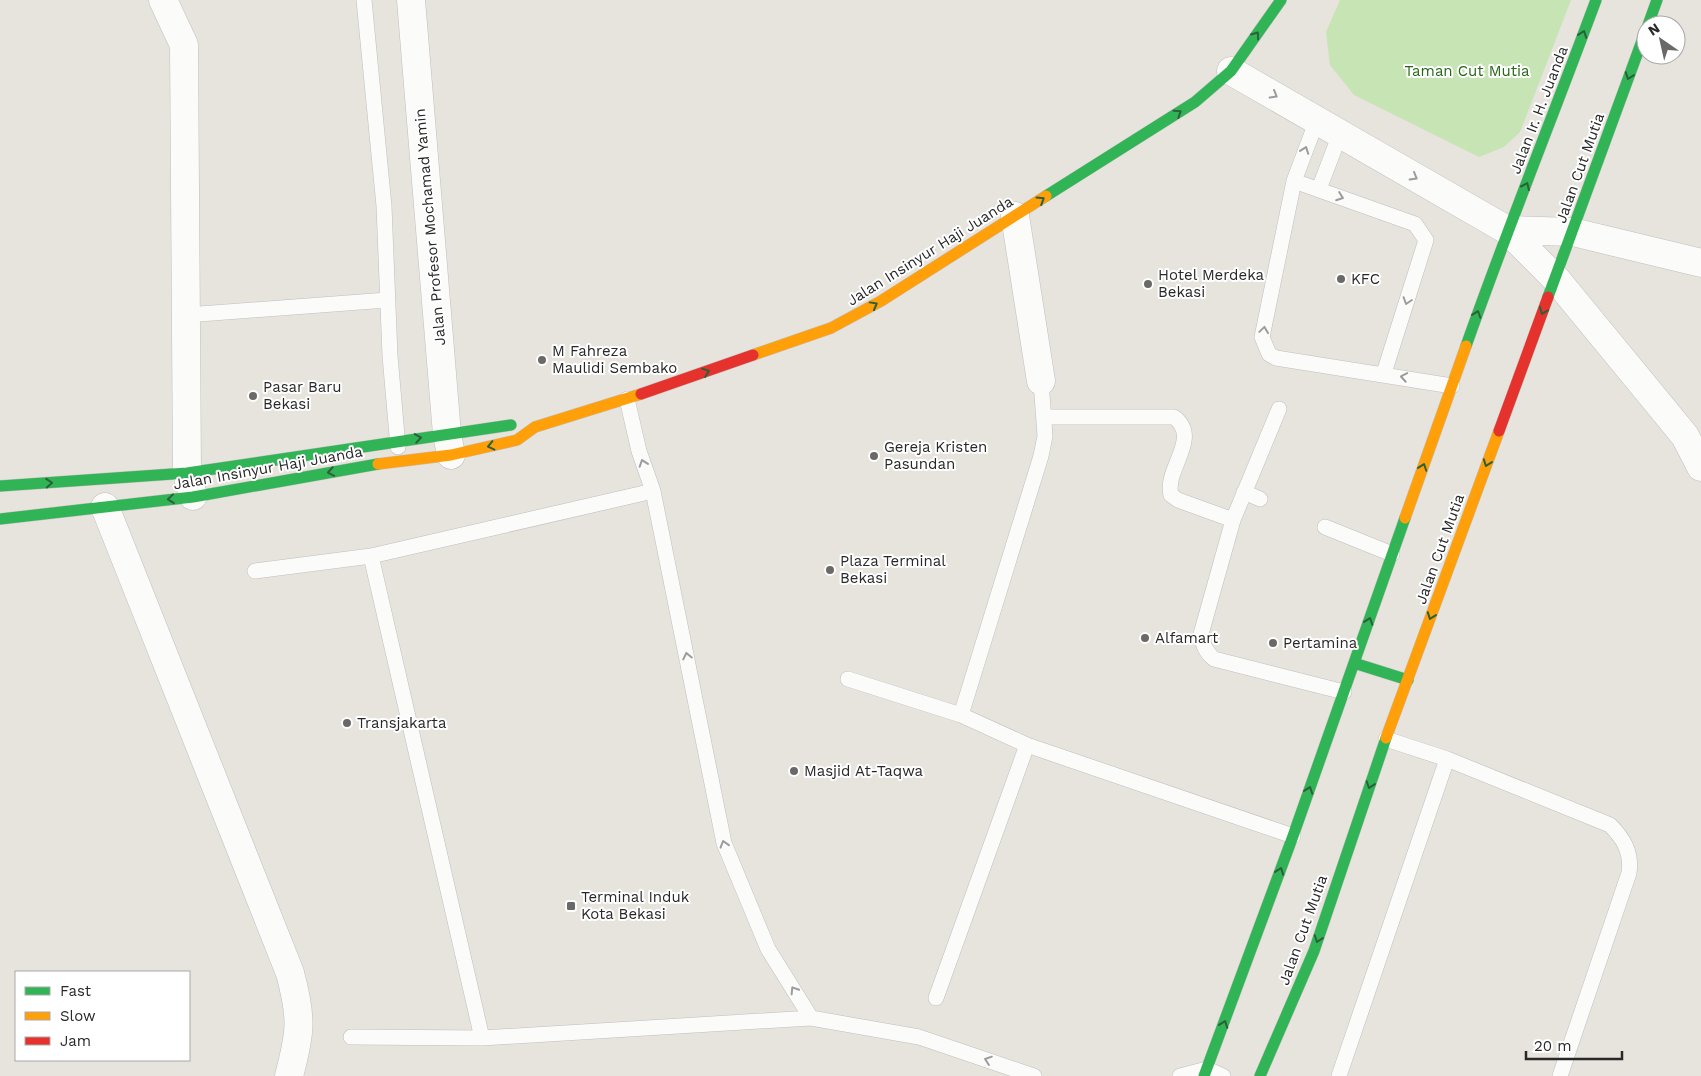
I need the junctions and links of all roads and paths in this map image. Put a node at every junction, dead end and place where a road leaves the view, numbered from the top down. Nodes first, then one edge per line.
1 (163, 0) edge
2 (180, 0) edge
3 (364, 0) edge
4 (411, 0) edge
5 (1281, 0) edge
6 (1596, 0) edge
7 (1657, 0) edge
8 (1652, 15) edge
9 (184, 45) junction
10 (1636, 58) edge
11 (1232, 71) junction
12 (1316, 120) junction
13 (1340, 134) junction
14 (1294, 181) junction
15 (1319, 189) junction
16 (1015, 216) junction
17 (1507, 230) junction
18 (1573, 232) junction
19 (1701, 263) edge
20 (1556, 279) junction
21 (387, 300) junction
22 (186, 315) junction
23 (1384, 373) junction
24 (1041, 381) joint
25 (1452, 386) junction
26 (627, 399) junction
27 (1279, 409) dead end
28 (1045, 417) junction
29 (535, 427) junction
30 (398, 441) junction
31 (449, 444) junction
32 (399, 460) junction
33 (1701, 467) edge
34 (190, 485) junction
35 (0, 486) edge
36 (653, 491) junction
37 (1244, 492) junction
38 (1260, 499) dead end
39 (105, 507) junction
40 (0, 518) edge
41 (1233, 520) junction
42 (1325, 526) dead end
43 (1392, 554) junction
44 (372, 556) junction
45 (255, 571) dead end
46 (1354, 663) junction
47 (848, 680) dead end
48 (1408, 680) junction
49 (1344, 692) junction
50 (961, 715) junction
51 (1386, 739) junction
52 (1027, 745) junction
53 (1447, 759) junction
54 (1293, 836) junction
55 (936, 998) dead end
56 (811, 1018) junction
57 (351, 1037) dead end
58 (482, 1038) junction
59 (1205, 1073) edge
60 (289, 1076) edge
61 (1034, 1076) edge
62 (1180, 1076) edge
63 (1223, 1076) edge
64 (1260, 1076) edge
65 (1339, 1076) edge
66 (1560, 1076) edge

1 - 9 street
2 - 9 street
3 - 21 lane
4 - 31 street, Jalan Profesor Mochamad Yamin
11 -> 5 main road, Jalan Insinyur Haji Juanda
17 -> 6 main road, Jalan Ir. H. Juanda
7 - 8 main road
9 - 22 street
10 -> 18 main road, Jalan Cut Mutia
11 -> 12 street
16 -> 11 main road, Jalan Insinyur Haji Juanda
12 - 13 street
14 -> 12 lane
13 - 15 lane
13 -> 17 street
14 - 15 lane
23 -> 14 lane
15 -> 23 lane
16 - 24 street
26 -> 16 main road, Jalan Insinyur Haji Juanda
17 - 18 street
17 - 20 street
25 -> 17 main road
18 - 19 street
18 - 20 main road, Jalan Cut Mutia
20 - 33 street
20 -> 48 main road, Jalan Cut Mutia
21 - 22 lane
21 - 30 lane
22 - 34 street
25 -> 23 lane
24 - 28 lane
43 -> 25 main road
26 - 29 main road, Jalan Insinyur Haji Juanda
36 -> 26 lane
27 - 37 lane
28 - 41 lane
28 - 50 lane
29 - 31 main road, Jalan Insinyur Haji Juanda
29 -> 31 main road, Jalan Insinyur Haji Juanda
30 -> 31 main road, Jalan Insinyur Haji Juanda
30 - 32 lane
30 - 34 main road, Jalan Insinyur Haji Juanda
31 - 32 main road, Jalan Insinyur Haji Juanda
32 -> 34 main road, Jalan Insinyur Haji Juanda
35 -> 34 main road, Jalan Insinyur Haji Juanda
34 -> 39 main road, Jalan Insinyur Haji Juanda
36 - 44 lane
56 -> 36 lane
37 - 38 lane
37 - 41 lane
39 - 40 main road, Jalan Insinyur Haji Juanda
39 - 60 street
41 - 49 lane
42 - 43 lane
46 -> 43 main road
44 - 45 lane
44 - 58 lane
46 - 48 main road
46 - 49 main road
47 - 50 lane
48 - 51 main road, Jalan Cut Mutia
54 -> 49 main road
50 - 52 lane
51 - 53 lane
51 -> 64 main road, Jalan Cut Mutia
52 - 54 lane
52 - 55 lane
53 - 65 lane
53 - 66 lane
59 -> 54 main road
56 - 58 lane
61 -> 56 lane
57 - 58 lane
59 - 62 lane
59 - 63 lane

